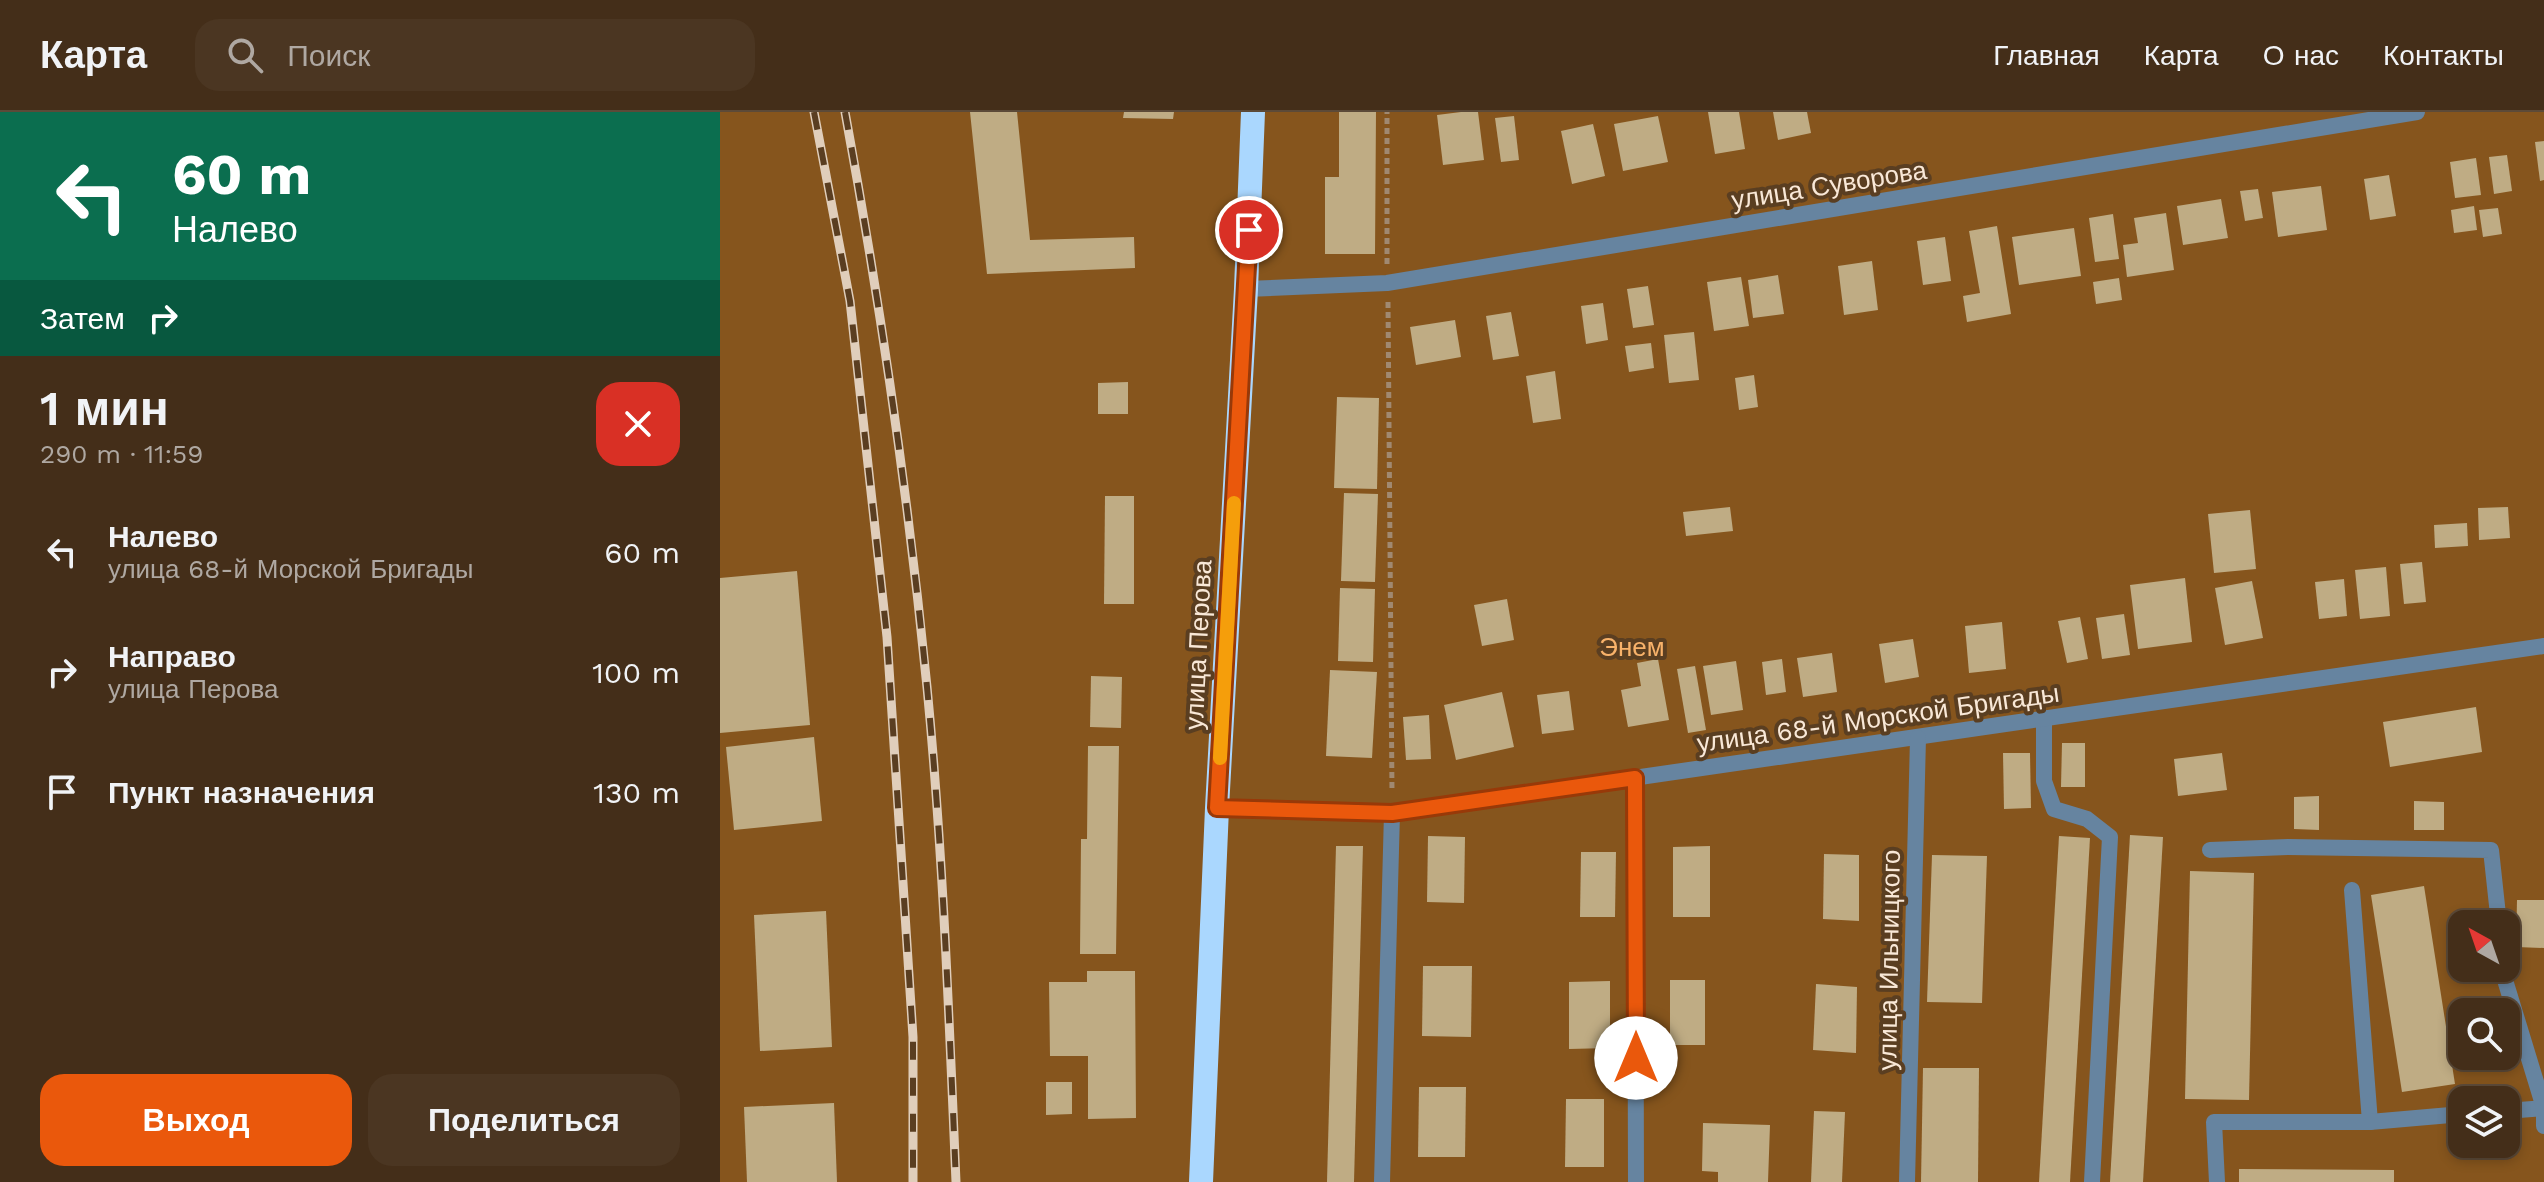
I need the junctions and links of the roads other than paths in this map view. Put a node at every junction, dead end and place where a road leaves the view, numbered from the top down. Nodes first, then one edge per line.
1 (1253, 112) edge
2 (2417, 112) edge
3 (1246, 289) junction
4 (2544, 646) edge
5 (2044, 718) junction
6 (1918, 738) junction
7 (1635, 778) junction
8 (1217, 808) junction
9 (1392, 813) junction
10 (2210, 850) dead end
11 (2352, 890) dead end
12 (2497, 910) edge
13 (2506, 982) edge
14 (2544, 1108) edge
15 (2520, 1110) edge
16 (2448, 1115) edge
17 (2370, 1122) junction
18 (2544, 1126) edge
19 (1201, 1182) edge
20 (1382, 1182) edge
21 (1636, 1182) edge
22 (1907, 1182) edge
23 (2092, 1182) edge
24 (2217, 1182) edge

1 - 3 highway, улица Перова
2 - 3 street, улица Суворова
3 - 8 highway, улица Перова
4 - 5 street, улица 68-й Морской Бригады
5 - 6 street, улица 68-й Морской Бригады
5 - 23 street
6 - 7 street, улица 68-й Морской Бригады
6 - 22 street, улица Ильницкого
7 - 9 street, улица 68-й Морской Бригады
7 - 21 street
8 - 9 street, улица 68-й Морской Бригады
8 - 19 highway, улица Перова
9 - 20 street
10 - 12 street
11 - 17 street
13 - 14 street
14 - 15 street
14 - 18 street
16 - 17 street
17 - 24 street

